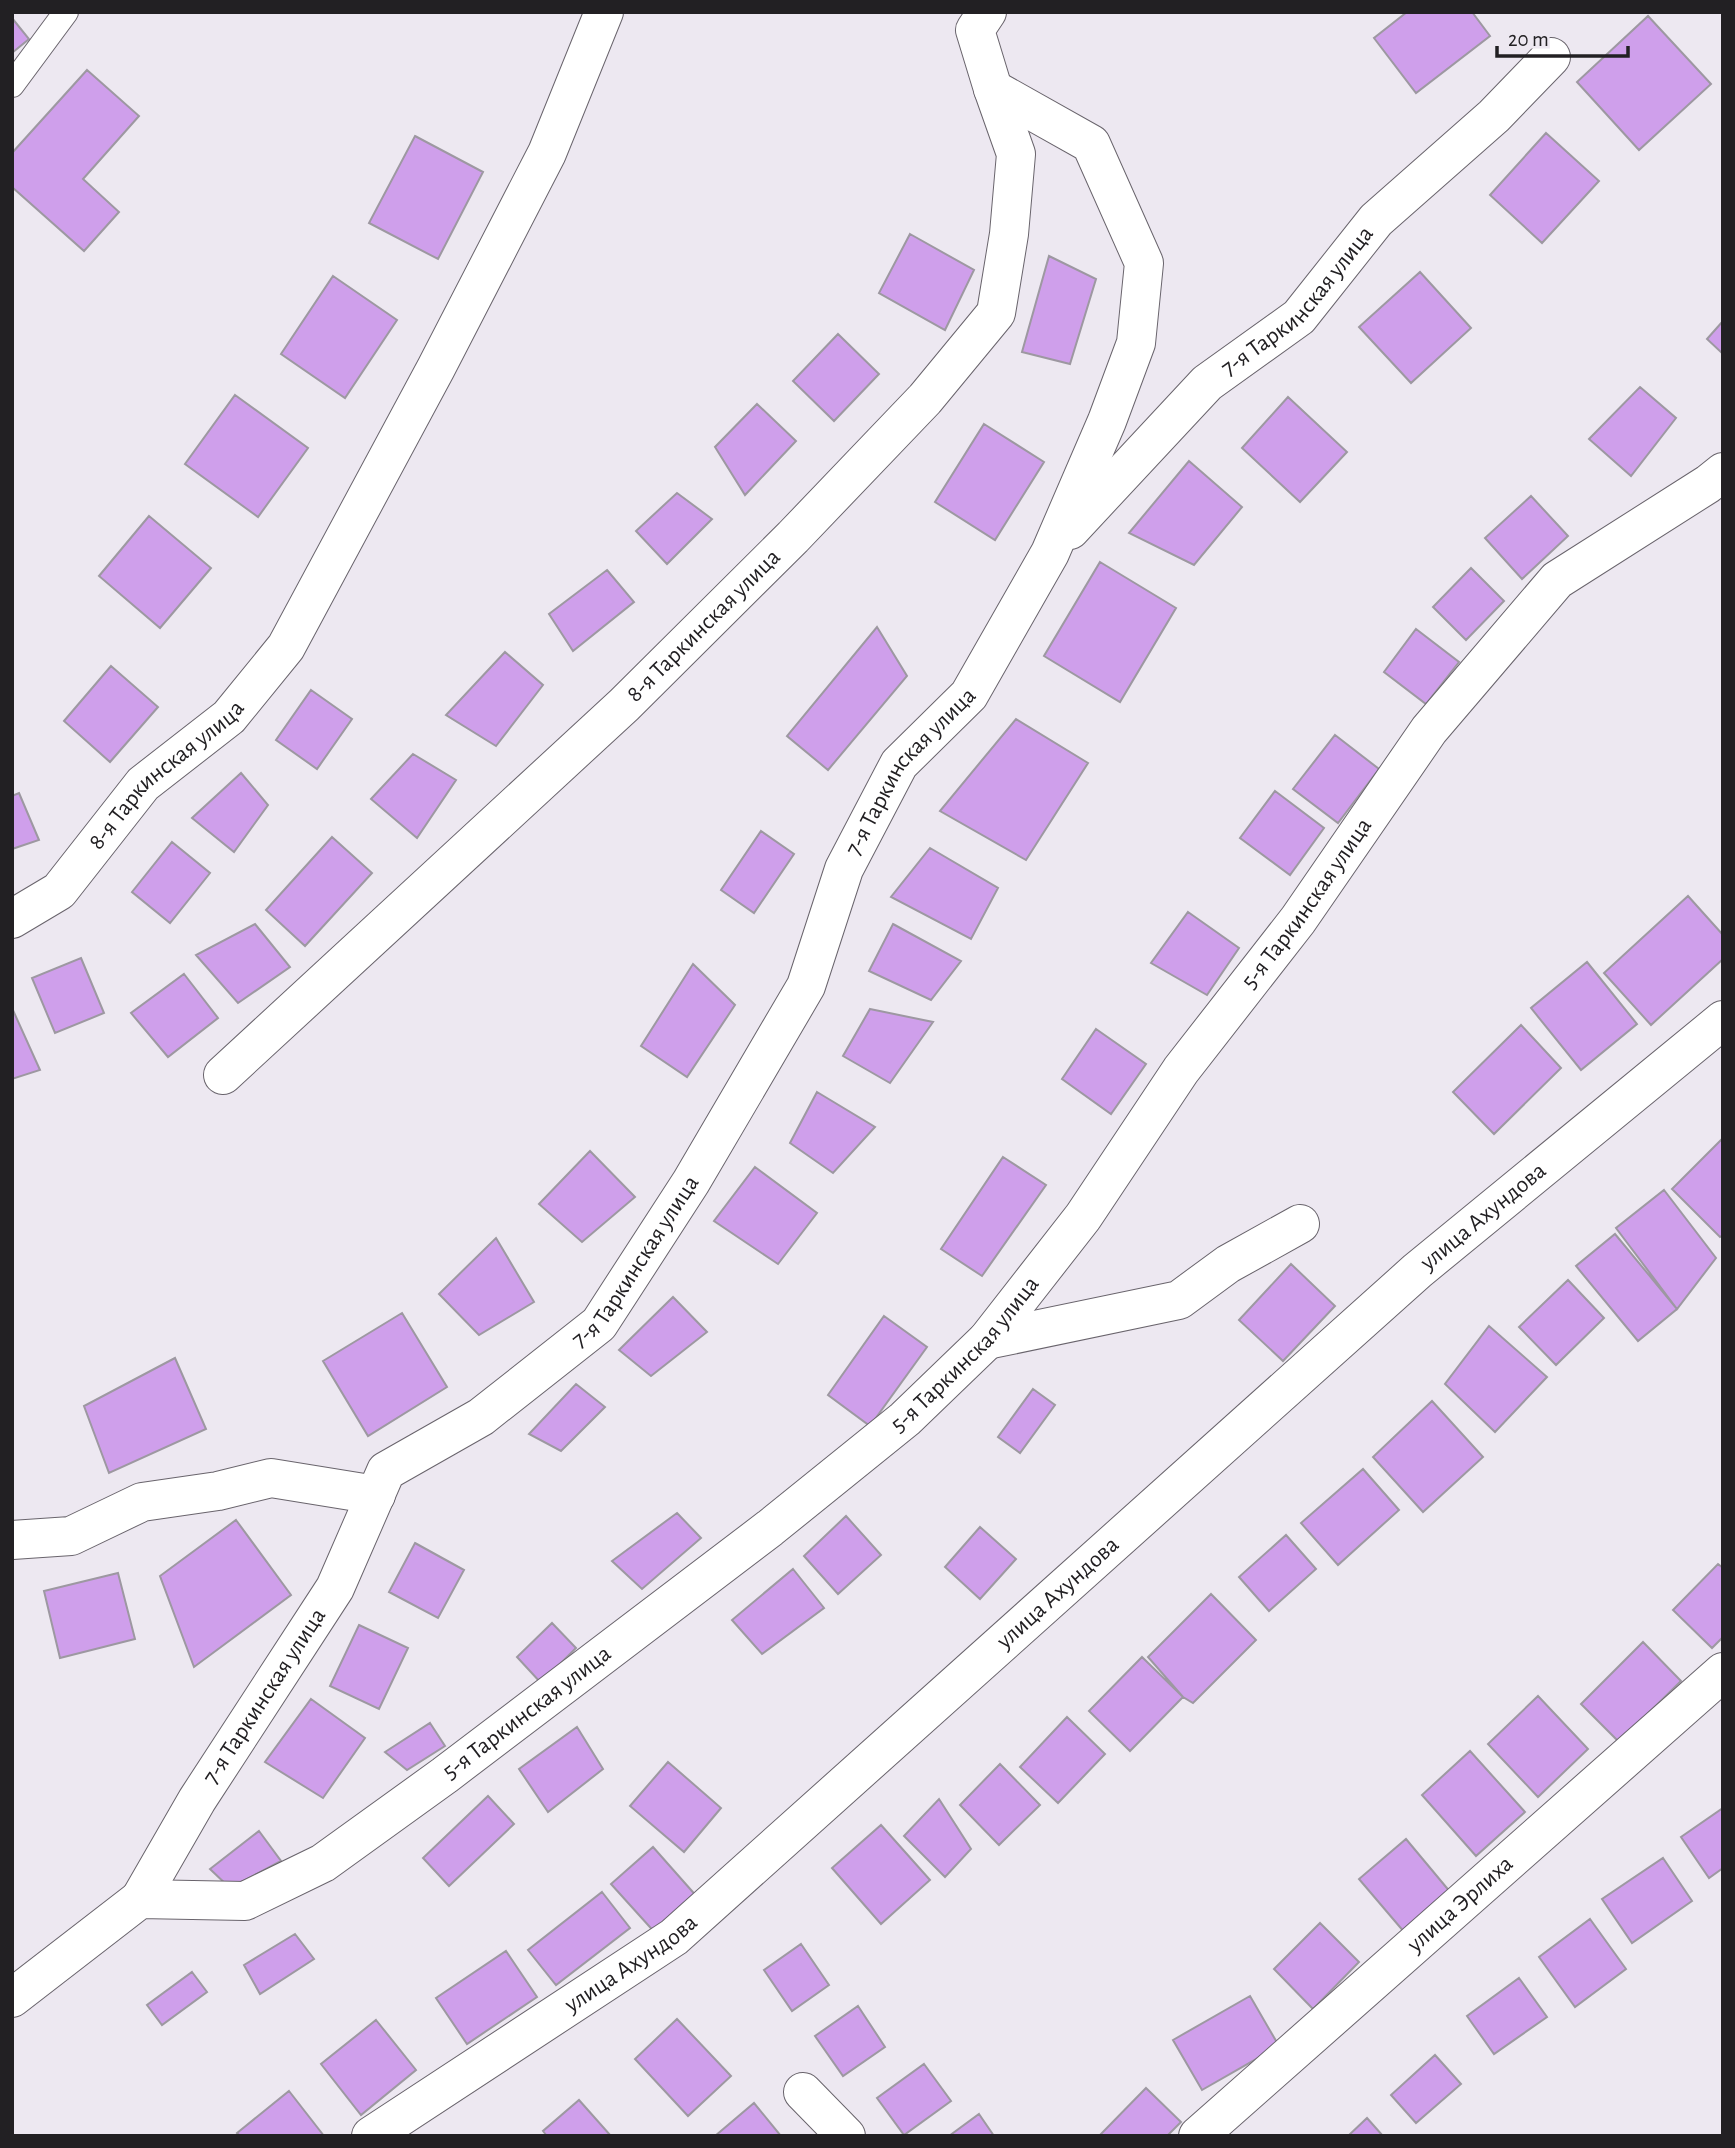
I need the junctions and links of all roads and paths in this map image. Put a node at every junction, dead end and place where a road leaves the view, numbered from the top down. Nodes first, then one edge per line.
1 (66, 12) edge
2 (604, 12) edge
3 (988, 12) edge
4 (1550, 57) dead end
5 (12, 85) edge
6 (993, 89) junction
7 (1723, 472) edge
8 (1050, 553) junction
9 (12, 919) edge
10 (1723, 1020) edge
11 (223, 1075) dead end
12 (1300, 1224) dead end
13 (986, 1340) junction
14 (376, 1494) junction
15 (12, 1540) edge
16 (1723, 1672) edge
17 (140, 1899) junction
18 (12, 1998) edge
19 (803, 2092) dead end
20 (370, 2136) edge
21 (846, 2136) edge
22 (1198, 2136) edge

1 - 5 lane
2 - 9 street, 8-я Таркинская улица
3 - 6 street
4 - 8 street, 7-я Таркинская улица
6 - 8 street, 7-я Таркинская улица
6 - 11 street, 8-я Таркинская улица
7 - 13 street, 5-я Таркинская улица
8 - 14 street, 7-я Таркинская улица
10 - 20 street, улица Ахундова
12 - 13 street
13 - 17 street, 5-я Таркинская улица
14 - 15 street
14 - 17 street, 7-я Таркинская улица
16 - 22 street, улица Эрлиха
17 - 18 street
19 - 21 street

